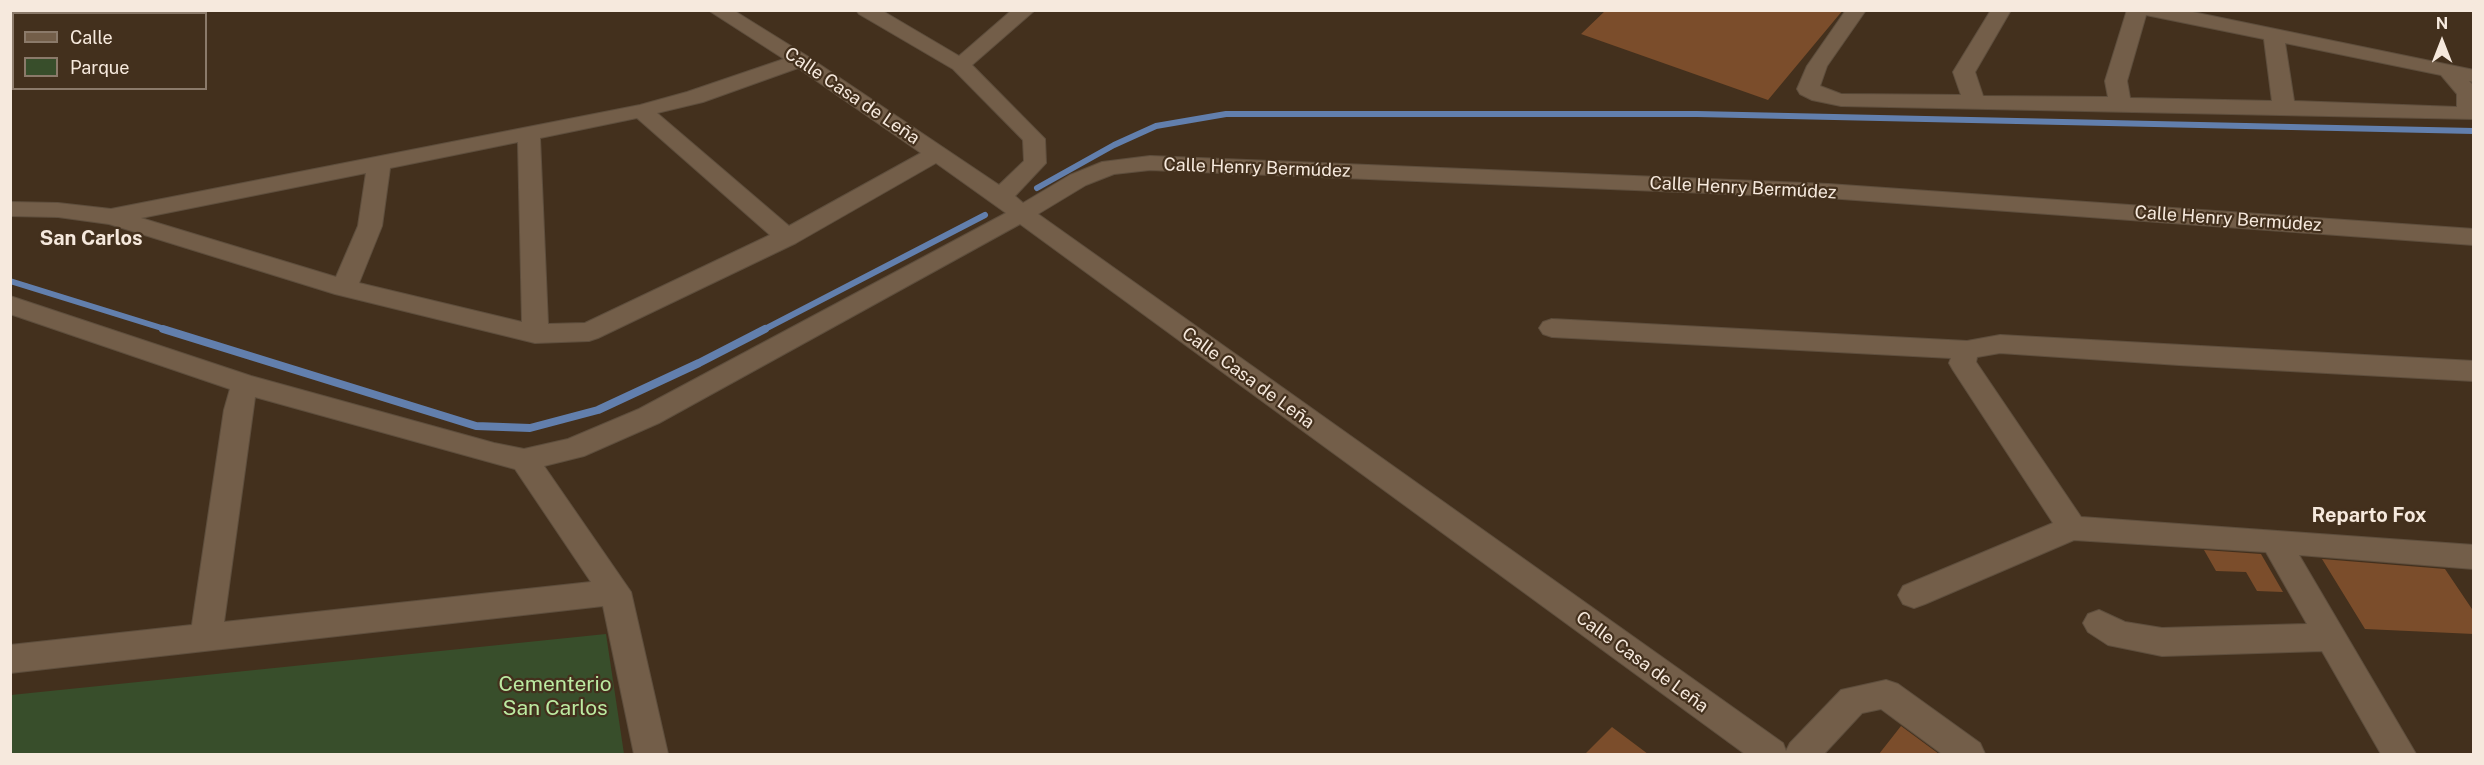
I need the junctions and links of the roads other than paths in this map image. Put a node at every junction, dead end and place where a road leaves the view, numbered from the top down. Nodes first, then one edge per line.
1 (718, 10) edge
2 (867, 10) edge
3 (911, 10) edge
4 (1025, 10) edge
5 (1856, 10) edge
6 (2001, 10) edge
7 (2137, 10) edge
8 (2151, 10) edge
9 (903, 30) junction
10 (2274, 35) junction
11 (800, 60) junction
12 (960, 65) junction
13 (2448, 70) junction
14 (2474, 76) edge
15 (1974, 101) junction
16 (2120, 104) junction
17 (2284, 108) junction
18 (640, 111) junction
19 (2470, 114) edge
20 (528, 133) junction
21 (937, 153) junction
22 (379, 163) junction
23 (1001, 197) junction
24 (10, 209) edge
25 (1023, 213) junction
26 (111, 217) junction
27 (787, 237) junction
28 (2474, 237) edge
29 (344, 288) junction
30 (10, 305) edge
31 (1552, 328) dead end
32 (535, 334) junction
33 (1967, 350) junction
34 (2474, 371) edge
35 (245, 384) junction
36 (524, 460) junction
37 (2072, 528) junction
38 (2276, 542) junction
39 (2474, 557) edge
40 (615, 592) junction
41 (1914, 595) dead end
42 (2099, 623) dead end
43 (2331, 637) junction
44 (206, 638) junction
45 (10, 659) edge
46 (651, 754) edge
47 (1772, 754) edge
48 (1802, 754) edge
49 (1968, 754) edge
50 (2399, 754) edge

1 - 11 street, Calle Casa de Leña
2 - 9 street
3 - 9 street
4 - 12 street
5 - 15 street
6 - 15 street
7 - 16 street
8 - 10 street
9 - 12 street
10 - 13 street
10 - 17 street
11 - 18 street
11 - 21 street, Calle Casa de Leña
12 - 23 street
13 - 14 street
13 - 19 street
15 - 16 street
16 - 17 street
17 - 19 street
18 - 20 street
18 - 27 street
20 - 22 street
20 - 32 street
21 - 23 street, Calle Casa de Leña
21 - 27 street
22 - 26 street
22 - 29 street
23 - 25 street, Calle Casa de Leña
24 - 26 street
25 - 28 street, Calle Henry Bermúdez
25 - 36 street, Calle Henry Bermúdez
25 - 47 street, Calle Casa de Leña
26 - 29 street
27 - 32 street
29 - 32 street
30 - 35 street
31 - 33 street
33 - 34 street
33 - 37 street
35 - 36 street
35 - 44 street
36 - 40 street
37 - 38 street
37 - 41 street
38 - 39 street
38 - 43 street
40 - 44 street
40 - 46 street
42 - 43 street
43 - 50 street
44 - 45 street
48 - 49 street

